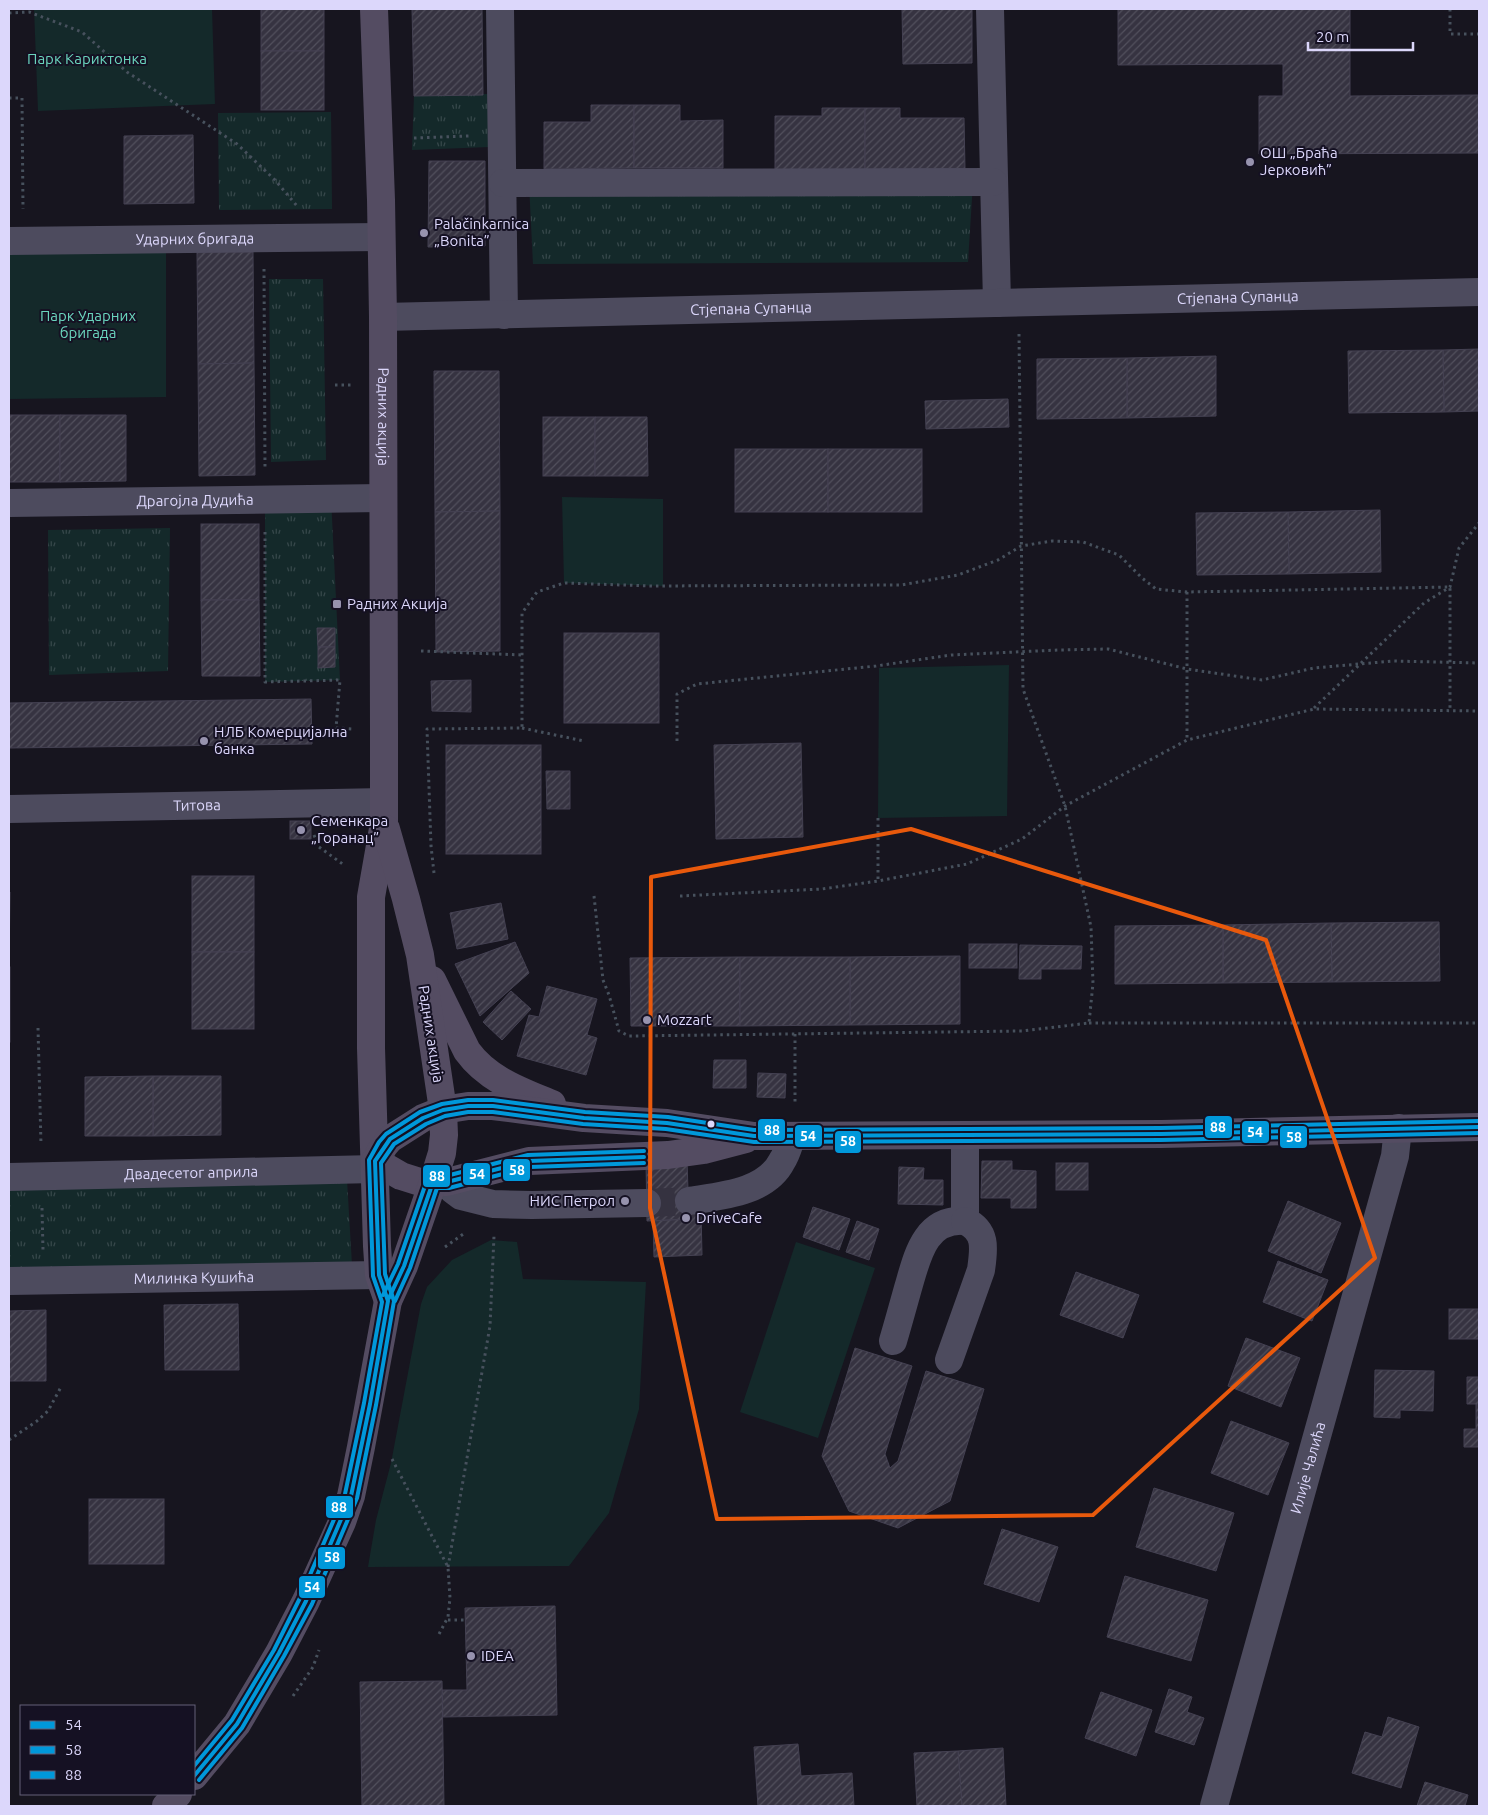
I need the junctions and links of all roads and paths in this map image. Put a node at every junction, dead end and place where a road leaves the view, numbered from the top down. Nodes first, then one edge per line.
1 (374, 9) edge
2 (500, 9) edge
3 (990, 9) edge
4 (1450, 9) edge
5 (9, 13) edge
6 (1479, 34) edge
7 (9, 98) edge
8 (502, 136) junction
9 (414, 138) dead end
10 (993, 182) junction
11 (503, 183) junction
12 (324, 237) junction
13 (381, 237) junction
14 (16, 241) edge
15 (1479, 292) edge
16 (997, 303) junction
17 (504, 315) junction
18 (383, 317) junction
19 (1019, 327) dead end
20 (382, 498) junction
21 (9, 503) edge
22 (1479, 523) edge
23 (1021, 546) junction
24 (1450, 587) junction
25 (1187, 592) junction
26 (421, 651) dead end
27 (1023, 652) junction
28 (522, 655) junction
29 (1450, 663) junction
30 (1479, 663) edge
31 (1361, 664) junction
32 (1187, 669) junction
33 (1314, 709) junction
34 (1450, 710) junction
35 (1479, 711) edge
36 (522, 728) junction
37 (1187, 740) junction
38 (584, 741) dead end
39 (678, 741) dead end
40 (1065, 806) junction
41 (9, 809) edge
42 (384, 812) junction
43 (878, 818) dead end
44 (435, 881) dead end
45 (878, 881) junction
46 (594, 896) dead end
47 (680, 896) dead end
48 (420, 955) junction
49 (1089, 1023) junction
50 (1479, 1023) edge
51 (38, 1028) dead end
52 (795, 1034) junction
53 (795, 1086) dead end
54 (443, 1110) junction
55 (584, 1118) junction
56 (1479, 1127) edge
57 (1398, 1128) junction
58 (965, 1135) junction
59 (754, 1136) junction
60 (792, 1136) junction
61 (375, 1165) junction
62 (42, 1176) junction
63 (9, 1177) edge
64 (440, 1182) junction
65 (689, 1201) tunnel mouth
66 (647, 1203) tunnel mouth
67 (965, 1220) junction
68 (494, 1234) dead end
69 (43, 1255) dead end
70 (379, 1275) junction
71 (9, 1282) edge
72 (388, 1301) junction
73 (892, 1341) dead end
74 (949, 1360) dead end
75 (61, 1387) dead end
76 (9, 1440) edge
77 (392, 1458) dead end
78 (448, 1567) junction
79 (448, 1620) junction
80 (466, 1620) dead end
81 (438, 1636) dead end
82 (195, 1775) edge
83 (177, 1795) edge
84 (166, 1806) edge
85 (1214, 1806) edge

1 - 13 main road, Радних акција
2 - 8 street
3 - 10 street
4 - 6 path
5 - 12 path
7 - 14 path
8 - 9 path
8 - 11 street
10 - 11 street
10 - 16 street
11 - 17 street
12 - 13 street, Ударних бригада
12 - 14 street, Ударних бригада
13 - 18 main road, Радних акција
15 - 16 street, Стјепана Супанца
16 - 17 street, Стјепана Супанца
17 - 18 street, Стјепана Супанца
18 - 20 main road, Радних акција
19 - 23 path
20 - 21 street, Драгојла Дудића
20 - 42 main road, Радних акција
22 - 24 path
23 - 25 path
23 - 27 path
23 - 28 path
24 - 25 path
24 - 29 path
24 - 31 path
25 - 32 path
26 - 28 path
27 - 32 path
27 - 39 path
27 - 40 path
28 - 36 path
29 - 30 path
29 - 31 path
29 - 34 path
31 - 32 path
31 - 33 path
32 - 37 path
33 - 34 path
33 - 37 path
34 - 35 path
36 - 38 path
36 - 44 path
37 - 40 path
40 - 45 path
40 - 49 path
41 - 42 street, Титова
42 - 48 main road, Радних акција
42 - 61 main road, Радних акција
43 - 45 path
45 - 47 path
46 - 52 path
48 - 54 main road, Радних акција
48 - 55 main road
49 - 50 path
49 - 52 path
51 - 62 path
52 - 53 path
54 - 55 main road
54 - 61 main road
54 - 64 main road, Радних акција
55 - 59 main road
56 - 57 main road
57 - 58 main road
57 - 85 street, Илије Чалића
58 - 60 main road
58 - 67 street
59 - 60 main road
59 - 64 main road
60 - 65 street
61 - 62 street, Двадесетог априла
61 - 64 main road
61 - 70 main road, Радних акција
62 - 63 street, Двадесетог априла
62 - 69 path
64 - 66 street
64 - 72 main road, Радних акција
67 - 73 street
67 - 74 street
68 - 78 path
70 - 71 street, Милинка Кушића
70 - 72 main road, Радних акција
72 - 82 main road, Радних акција
75 - 76 path
77 - 78 path
78 - 79 path
79 - 80 path
79 - 81 path
83 - 84 main road

